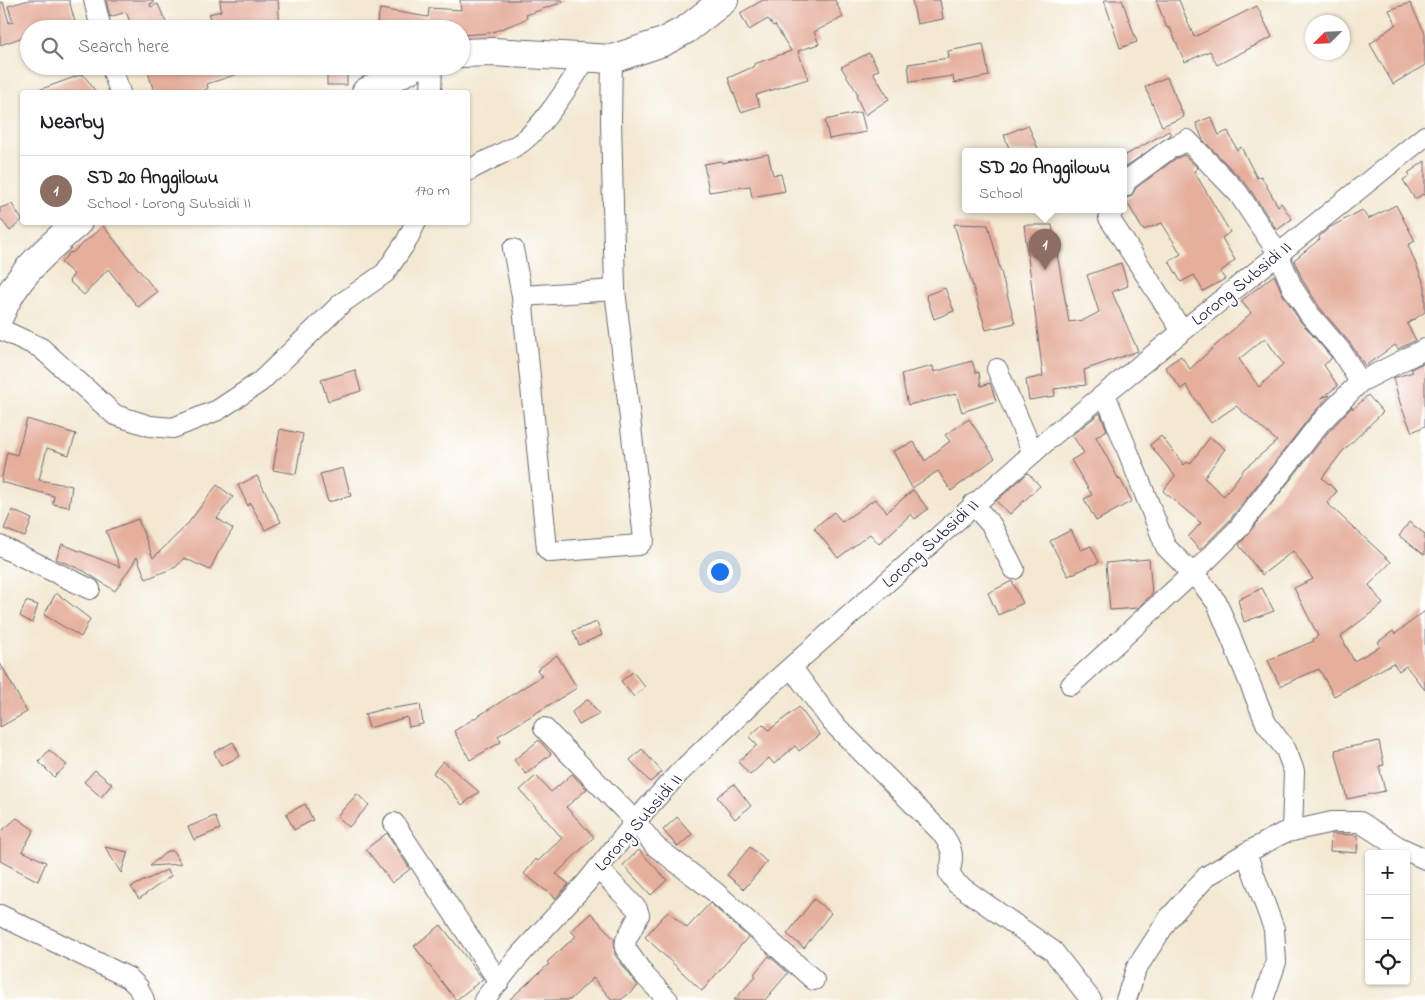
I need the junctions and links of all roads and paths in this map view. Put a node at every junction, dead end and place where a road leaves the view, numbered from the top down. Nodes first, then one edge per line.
1 (94, 0) edge
2 (724, 0) edge
3 (99, 20) edge
4 (470, 53) edge
5 (599, 59) junction
6 (114, 75) edge
7 (398, 75) edge
8 (432, 75) edge
9 (119, 90) edge
10 (370, 90) edge
11 (431, 90) edge
12 (1425, 136) edge
13 (470, 170) edge
14 (1127, 180) edge
15 (1112, 213) edge
16 (75, 225) edge
17 (414, 225) edge
18 (513, 249) dead end
19 (1278, 253) junction
20 (615, 290) junction
21 (522, 296) junction
22 (0, 315) edge
23 (0, 329) edge
24 (1182, 331) junction
25 (1425, 349) edge
26 (997, 370) dead end
27 (1360, 382) junction
28 (1105, 394) junction
29 (1033, 453) junction
30 (973, 504) junction
31 (0, 546) edge
32 (1014, 569) dead end
33 (1190, 574) junction
34 (90, 589) dead end
35 (792, 668) junction
36 (1072, 685) dead end
37 (544, 728) dead end
38 (394, 822) dead end
39 (636, 822) junction
40 (1292, 831) junction
41 (1246, 852) junction
42 (1425, 859) edge
43 (598, 868) junction
44 (0, 915) edge
45 (814, 980) dead end
46 (490, 994) edge
47 (144, 1000) edge
48 (668, 1000) edge
49 (1091, 1000) edge
50 (1126, 1000) edge
51 (1263, 1000) edge

1 - 3 street
2 - 5 main road
4 - 5 main road
5 - 13 street
5 - 20 street
6 - 9 street
7 - 10 main road
8 - 11 street
12 - 19 street, Lorong Subsidi II
14 - 19 street
15 - 24 street
16 - 22 main road
17 - 23 street
18 - 21 street
19 - 24 street, Lorong Subsidi II
19 - 27 street
20 - 21 street
20 - 21 street
24 - 28 street, Lorong Subsidi II
25 - 27 street
26 - 29 street
27 - 33 street
28 - 29 street, Lorong Subsidi II
28 - 33 street
29 - 30 street, Lorong Subsidi II
30 - 32 street
30 - 35 street, Lorong Subsidi II
31 - 34 street
33 - 36 street
33 - 40 street
35 - 39 street, Lorong Subsidi II
35 - 49 street
37 - 39 street
38 - 46 street
39 - 43 street, Lorong Subsidi II
39 - 45 street
40 - 41 street
40 - 42 street
41 - 50 street
41 - 51 street
43 - 46 street, Lorong Subsidi II
43 - 48 street
44 - 47 street

